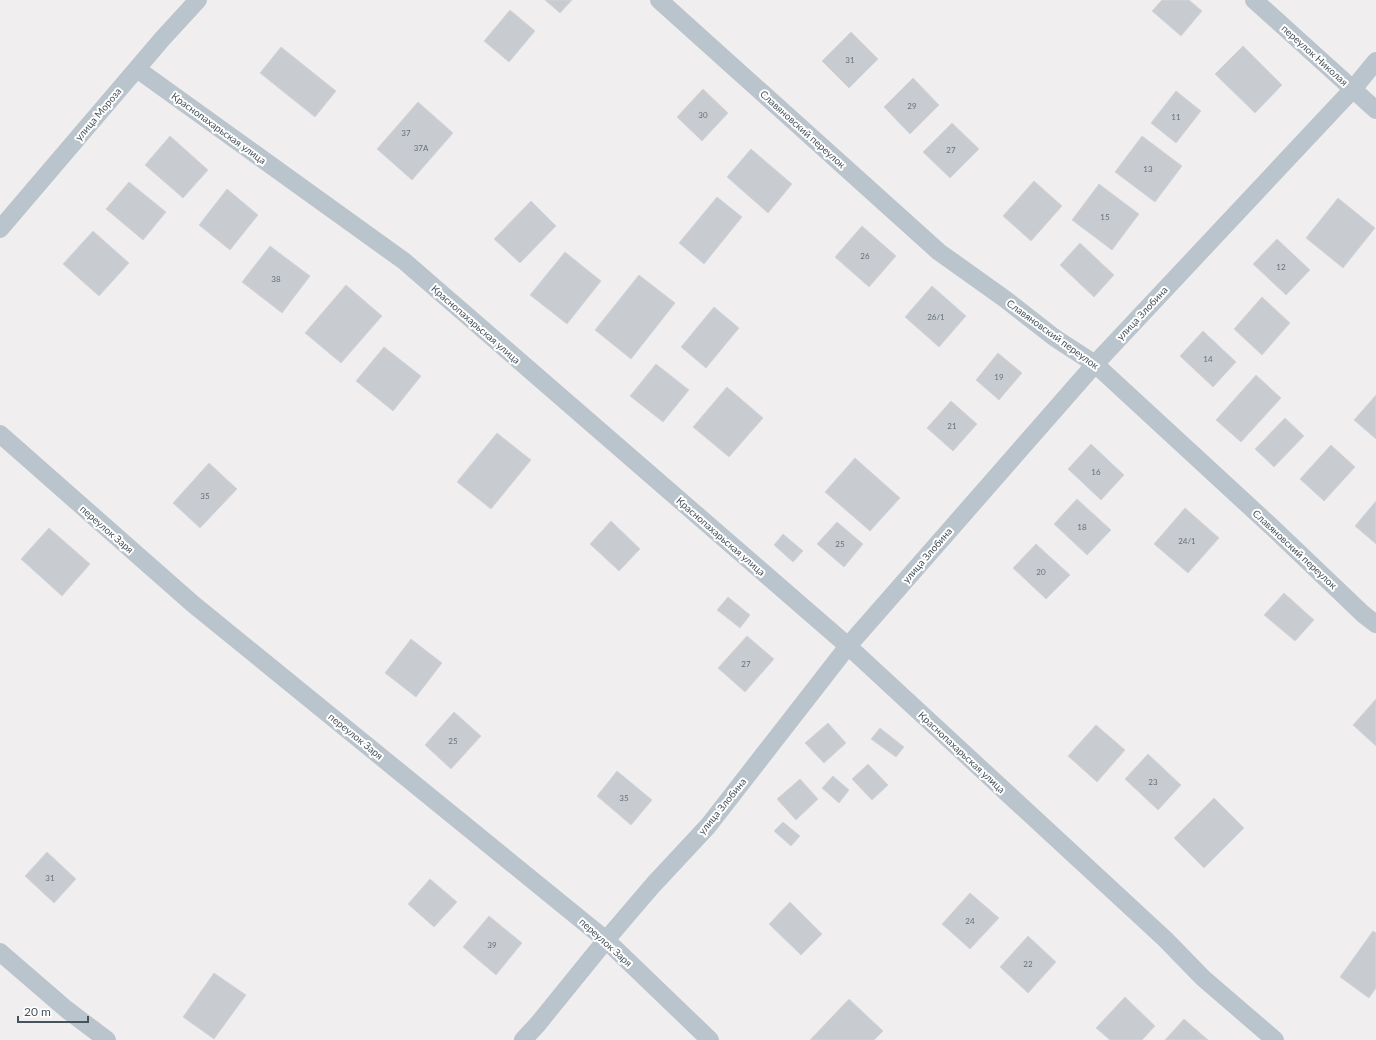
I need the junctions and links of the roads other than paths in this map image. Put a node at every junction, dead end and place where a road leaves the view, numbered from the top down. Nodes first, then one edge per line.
1 (198, 0) edge
2 (659, 0) edge
3 (1254, 0) edge
4 (1376, 61) edge
5 (137, 69) junction
6 (1353, 89) junction
7 (1376, 110) edge
8 (0, 229) edge
9 (1095, 364) junction
10 (0, 434) edge
11 (1376, 624) edge
12 (848, 646) junction
13 (606, 940) junction
14 (0, 952) edge
15 (106, 1040) edge
16 (523, 1040) edge
17 (710, 1040) edge
18 (1275, 1040) edge

1 - 5 street, улица Мороза
2 - 9 street, Славяновский переулок
3 - 6 street, переулок Николая
4 - 6 street, улица Злобина
5 - 8 street, улица Мороза
5 - 12 street, Краснопахарьская улица
6 - 7 street, переулок Николая
6 - 9 street, улица Злобина
9 - 11 street, Славяновский переулок
9 - 12 street, улица Злобина
10 - 13 street, переулок Заря
12 - 13 street, улица Злобина
12 - 18 street, Краснопахарьская улица
13 - 16 street, улица Злобина
13 - 17 street, переулок Заря
14 - 15 street

